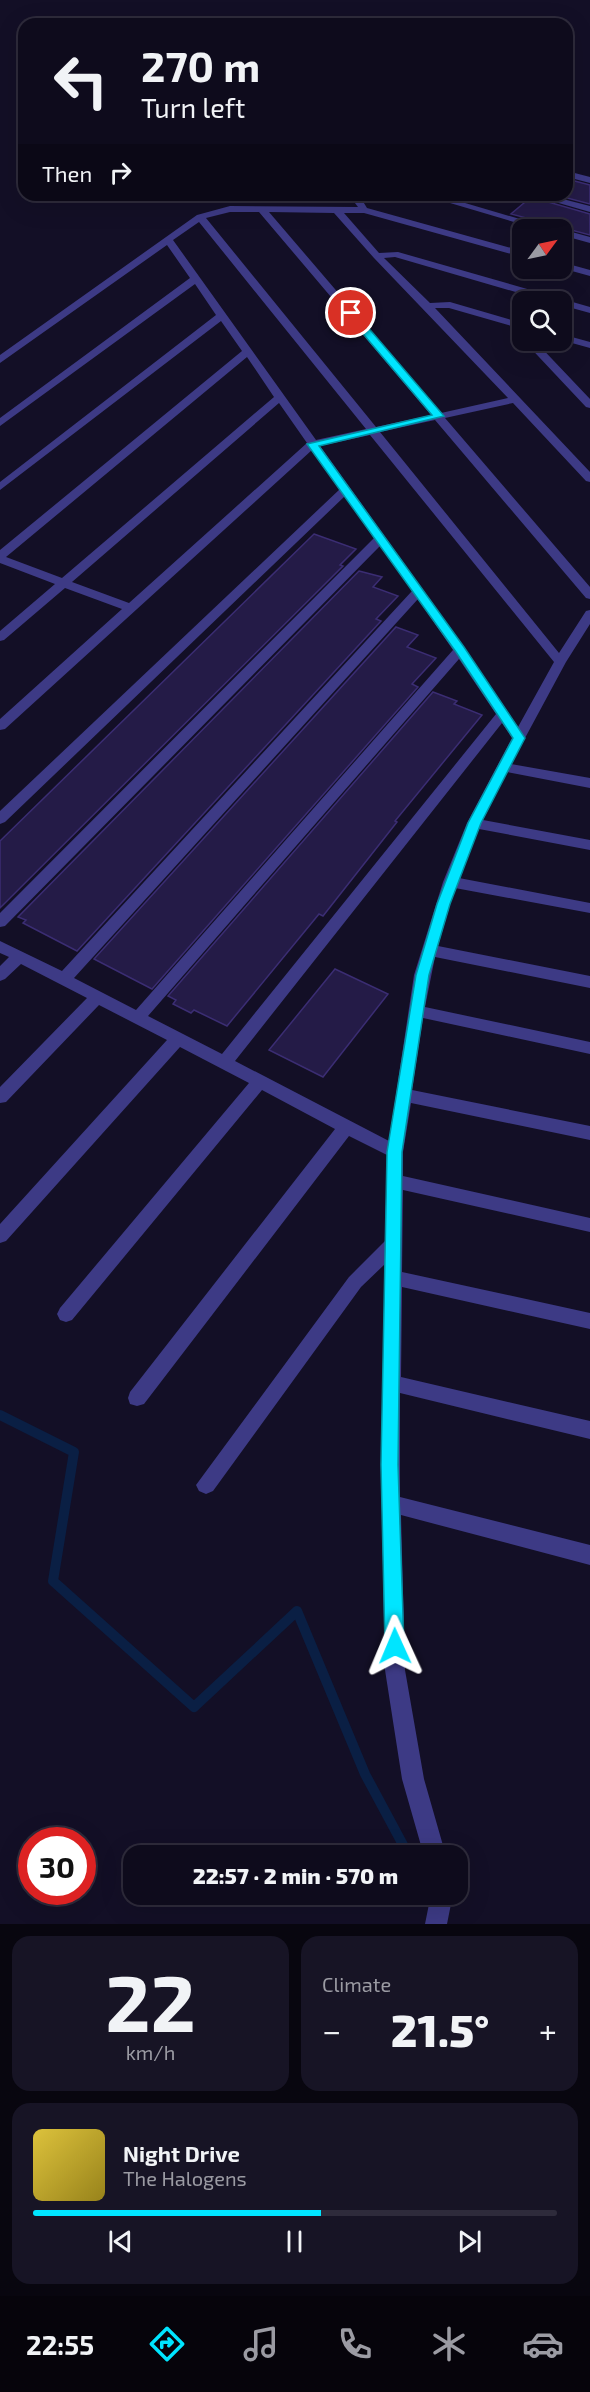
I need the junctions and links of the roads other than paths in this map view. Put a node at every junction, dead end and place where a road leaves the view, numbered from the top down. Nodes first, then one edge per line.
1 (573, 176) edge
2 (590, 180) edge
3 (358, 201) edge
4 (449, 201) edge
5 (559, 201) edge
6 (590, 209) edge
7 (262, 210) junction
8 (337, 210) junction
9 (364, 210) junction
10 (201, 217) junction
11 (514, 219) edge
12 (572, 235) edge
13 (590, 240) edge
14 (169, 241) junction
15 (512, 251) edge
16 (377, 256) junction
17 (572, 268) edge
18 (590, 273) edge
19 (195, 279) junction
20 (428, 307) junction
21 (590, 310) edge
22 (221, 316) junction
23 (511, 322) edge
24 (572, 340) edge
25 (590, 345) edge
26 (538, 351) edge
27 (247, 352) junction
28 (0, 360) edge
29 (279, 398) junction
30 (514, 400) junction
31 (590, 405) edge
32 (439, 416) junction
33 (0, 423) edge
34 (374, 431) junction
35 (312, 444) junction
36 (590, 479) edge
37 (0, 487) edge
38 (345, 490) junction
39 (380, 539) junction
40 (0, 557) edge
41 (63, 583) junction
42 (418, 592) junction
43 (590, 595) edge
44 (130, 608) junction
45 (590, 614) edge
46 (0, 637) edge
47 (460, 650) junction
48 (560, 662) junction
49 (502, 715) junction
50 (0, 726) edge
51 (519, 738) junction
52 (503, 767) junction
53 (590, 783) edge
54 (0, 819) edge
55 (474, 823) junction
56 (590, 844) edge
57 (450, 882) junction
58 (590, 908) edge
59 (0, 922) edge
60 (0, 946) edge
61 (430, 950) junction
62 (20, 956) junction
63 (0, 975) edge
64 (64, 979) junction
65 (590, 982) edge
66 (98, 996) junction
67 (417, 1011) junction
68 (138, 1018) junction
69 (178, 1039) junction
70 (590, 1048) edge
71 (224, 1063) junction
72 (260, 1081) junction
73 (404, 1095) junction
74 (0, 1097) edge
75 (346, 1127) junction
76 (590, 1133) edge
77 (395, 1152) junction
78 (394, 1181) junction
79 (590, 1225) edge
80 (0, 1236) edge
81 (393, 1244) junction
82 (393, 1278) junction
83 (66, 1314) dead end
84 (590, 1321) edge
85 (391, 1383) junction
86 (137, 1398) dead end
87 (590, 1430) edge
88 (206, 1485) dead end
89 (392, 1504) junction
90 (590, 1555) edge
91 (432, 1845) edge
92 (440, 1905) edge
93 (436, 1924) edge

1 - 2 street
3 - 9 street
4 - 11 street
5 - 6 street
7 - 8 street
7 - 10 street
7 - 32 street
8 - 9 street
8 - 16 street
9 - 15 street
10 - 14 street
10 - 34 street
12 - 13 street
14 - 19 street
14 - 28 street
16 - 20 street
16 - 21 street
17 - 18 street
19 - 22 street
19 - 33 street
20 - 23 street
20 - 30 street
22 - 27 street
22 - 37 street
24 - 25 street
26 - 31 street
27 - 29 street
27 - 40 street
29 - 35 street
29 - 41 street
30 - 32 street
30 - 36 street
32 - 34 street
32 - 43 street
34 - 35 street
34 - 48 street
35 - 38 street
35 - 44 street
38 - 39 street
38 - 54 street
39 - 42 street
39 - 59 street
40 - 41 street
41 - 44 street
41 - 46 street
42 - 47 street
42 - 64 street
44 - 50 street
45 - 48 street
47 - 49 street
47 - 68 street
48 - 51 street
49 - 51 street
49 - 71 street
51 - 52 street
52 - 53 street
52 - 55 street
55 - 56 street
55 - 57 street
57 - 58 street
57 - 61 street
60 - 62 street
61 - 65 street
61 - 67 street
62 - 63 street
62 - 64 street
64 - 66 street
66 - 68 street
66 - 74 street
67 - 70 street
67 - 73 street
68 - 69 street
69 - 71 street
69 - 80 street
71 - 72 street
72 - 75 street
72 - 83 street
73 - 76 street
73 - 77 street
75 - 77 street
75 - 86 street
77 - 78 street
78 - 79 street
78 - 81 street
81 - 82 street
81 - 88 street
82 - 84 street
82 - 85 street
85 - 87 street
85 - 89 street
89 - 90 street
89 - 91 street
92 - 93 street

